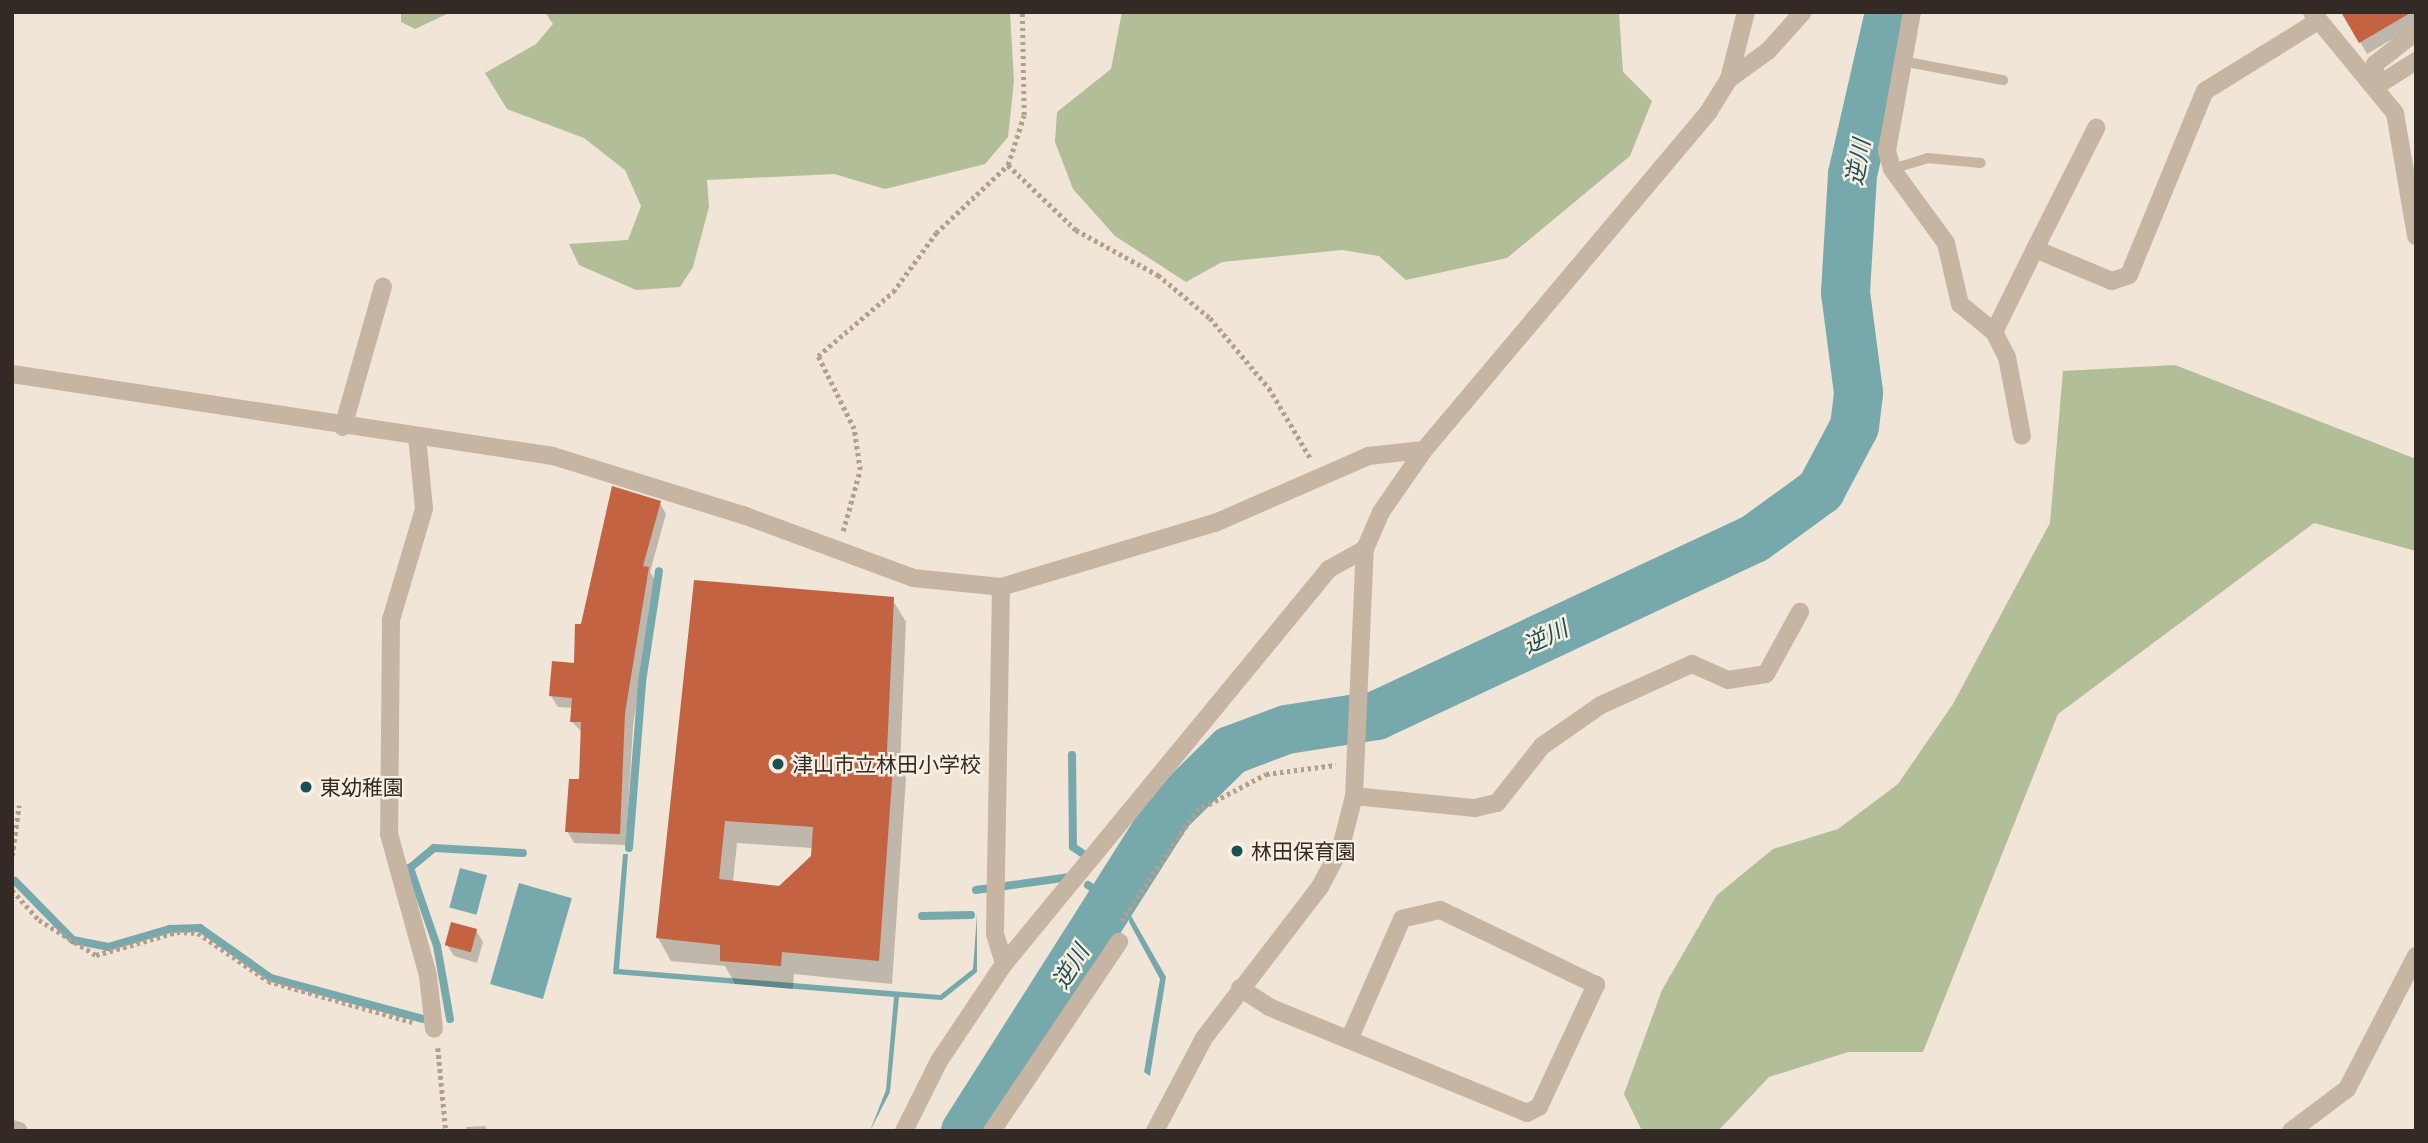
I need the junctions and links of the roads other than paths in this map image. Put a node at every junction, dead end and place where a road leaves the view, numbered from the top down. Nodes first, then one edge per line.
1 (1746, 12) edge
2 (1803, 12) edge
3 (1912, 12) edge
4 (2315, 17) edge
5 (2416, 32) edge
6 (1902, 61) junction
7 (2416, 61) edge
8 (1729, 79) junction
9 (2003, 80) dead end
10 (2375, 87) junction
11 (2096, 128) dead end
12 (1981, 163) dead end
13 (1892, 169) junction
14 (2416, 236) edge
15 (2035, 250) junction
16 (383, 287) dead end
17 (1994, 332) junction
18 (12, 374) edge
19 (343, 427) junction
20 (417, 436) junction
21 (2022, 436) dead end
22 (1424, 450) junction
23 (1365, 549) junction
24 (1001, 587) junction
25 (1800, 612) dead end
26 (1354, 796) junction
27 (1119, 942) road end
28 (2416, 956) edge
29 (1004, 964) junction
30 (1240, 988) junction
31 (435, 1028) road end
32 (1349, 1040) junction
33 (12, 1129) edge
34 (19, 1131) edge
35 (904, 1131) edge
36 (992, 1131) edge
37 (1155, 1131) edge
38 (2291, 1131) edge

1 - 8 street
2 - 8 street
3 - 6 street
4 - 10 street
4 - 15 street
5 - 10 street
6 - 9 lane
6 - 13 street
7 - 10 street
8 - 22 street
10 - 14 street
11 - 15 street
12 - 13 lane
13 - 17 street
15 - 17 street
16 - 19 street
17 - 21 street
18 - 19 street
19 - 20 street
20 - 24 street
20 - 31 street
22 - 23 street
22 - 24 street
23 - 26 street
23 - 29 street
24 - 29 street
25 - 26 street
26 - 30 street
27 - 36 street
28 - 38 street
29 - 35 street
30 - 32 street
30 - 37 street
32 - 32 street
33 - 34 street

